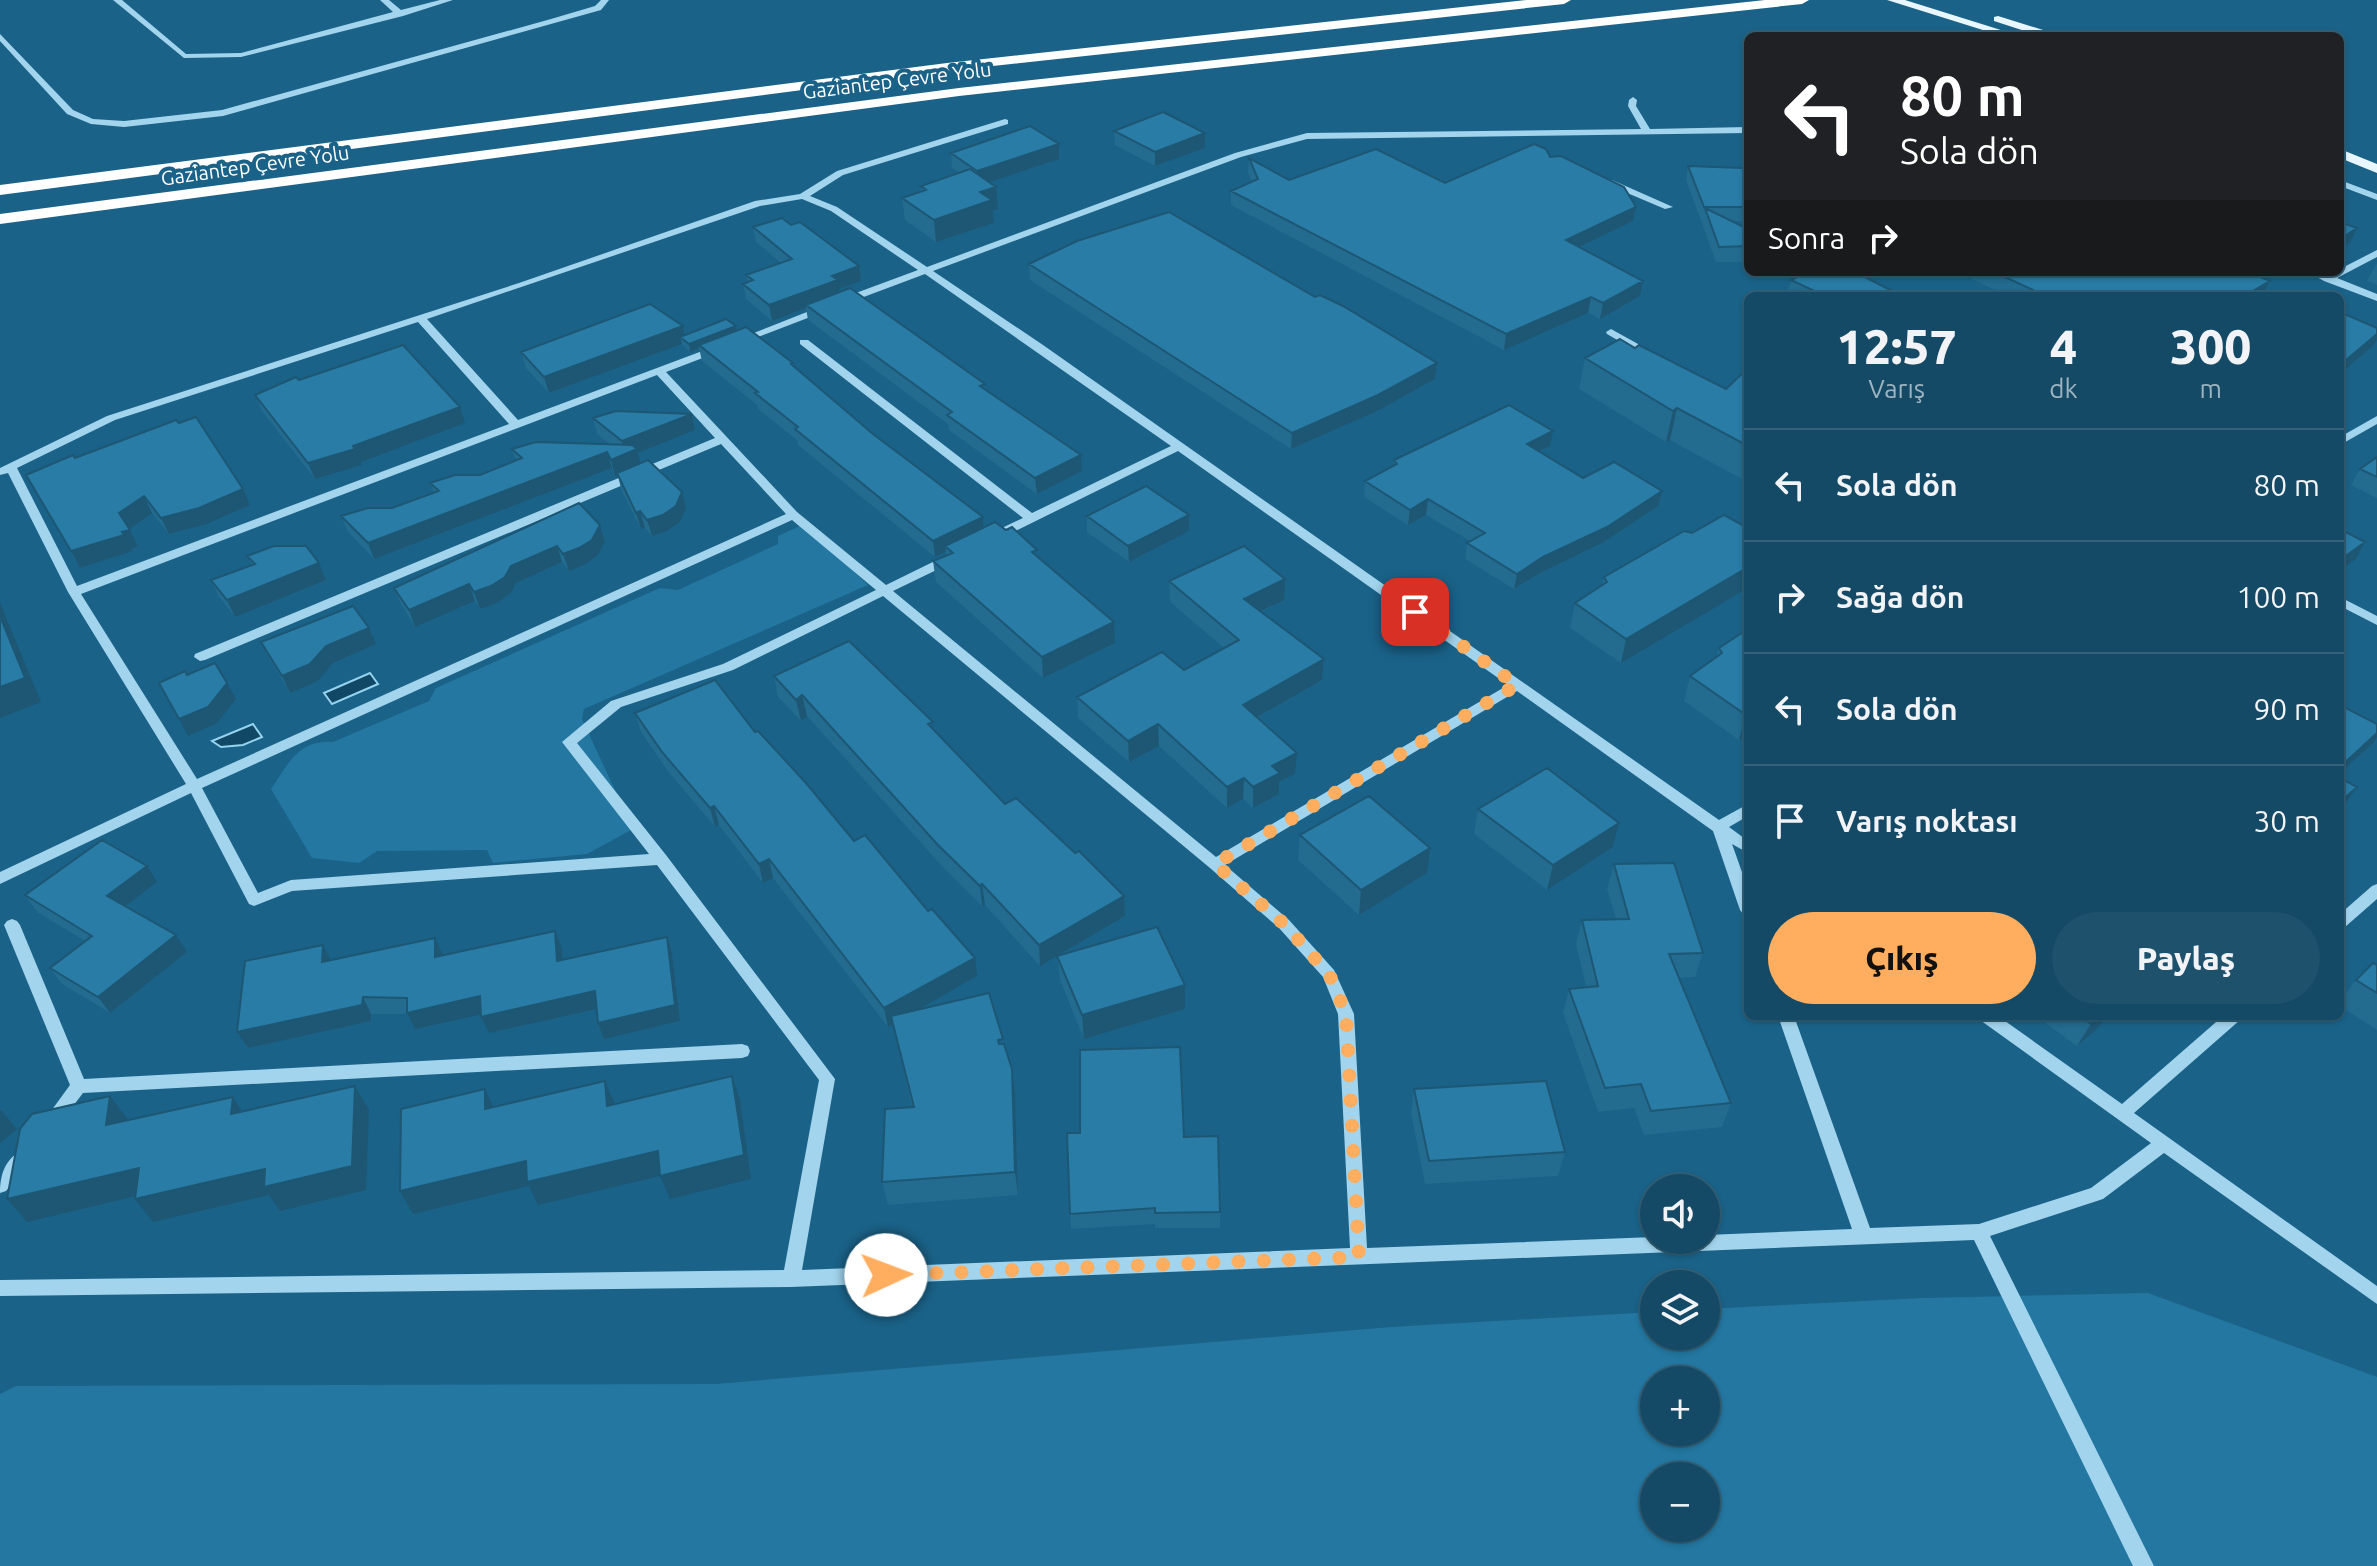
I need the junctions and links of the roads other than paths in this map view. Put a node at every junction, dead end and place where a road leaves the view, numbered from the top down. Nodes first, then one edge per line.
1 (117, 0) edge
2 (384, 0) edge
3 (449, 0) edge
4 (605, 0) edge
5 (1564, 0) edge
6 (1802, 0) edge
7 (1893, 0) edge
8 (1934, 0) edge
9 (400, 14) junction
10 (2001, 32) edge
11 (2039, 32) edge
12 (0, 36) edge
13 (1633, 100) dead end
14 (1005, 122) dead end
15 (1744, 130) edge
16 (1647, 131) junction
17 (2344, 141) edge
18 (2377, 154) edge
19 (2344, 155) edge
20 (2377, 169) edge
21 (1604, 179) edge
22 (2344, 185) edge
23 (0, 190) edge
24 (803, 196) junction
25 (2377, 197) edge
26 (1668, 207) dead end
27 (0, 219) edge
28 (2377, 253) edge
29 (926, 269) junction
30 (2344, 271) edge
31 (2322, 276) edge
32 (2334, 276) edge
33 (2328, 279) junction
34 (2377, 298) edge
35 (420, 318) junction
36 (1611, 332) dead end
37 (804, 342) dead end
38 (1662, 361) edge
39 (659, 371) junction
40 (2377, 419) edge
41 (516, 425) junction
42 (720, 440) junction
43 (2344, 440) edge
44 (1179, 446) junction
45 (5, 469) edge
46 (793, 515) junction
47 (1030, 517) junction
48 (978, 544) edge
49 (966, 551) edge
50 (888, 591) junction
51 (74, 592) junction
52 (2344, 603) edge
53 (2377, 621) edge
54 (200, 657) dead end
55 (1517, 685) junction
56 (194, 786) junction
57 (1744, 811) edge
58 (1719, 827) junction
59 (1744, 845) edge
60 (661, 859) junction
61 (1215, 864) junction
62 (0, 878) edge
63 (2377, 890) edge
64 (1744, 899) edge
65 (2344, 919) edge
66 (12, 925) dead end
67 (1787, 1020) edge
68 (1992, 1020) edge
69 (2229, 1020) edge
70 (742, 1051) dead end
71 (79, 1086) junction
72 (2123, 1113) junction
73 (2165, 1142) junction
74 (0, 1186) edge
75 (1979, 1232) junction
76 (1864, 1237) junction
77 (1359, 1257) junction
78 (791, 1279) junction
79 (0, 1288) edge
80 (2377, 1296) edge
81 (2144, 1566) edge

1 - 9 street
2 - 9 street
3 - 9 street
4 - 12 street
5 - 23 highway, Gaziantep Çevre Yolu
6 - 27 highway, Gaziantep Çevre Yolu
7 - 10 main road
8 - 11 main road
13 - 16 street
14 - 24 street
15 - 16 street
16 - 29 street
17 - 18 main road
19 - 20 main road
21 - 26 street
22 - 25 street
24 - 29 street
24 - 35 street
28 - 30 street
29 - 39 street
29 - 44 street
31 - 33 street
32 - 33 street
33 - 34 street
35 - 41 street
35 - 45 street
36 - 38 street
37 - 47 street
39 - 41 street
39 - 42 street
40 - 43 street
41 - 51 street
42 - 46 street
42 - 54 street
44 - 47 street
44 - 55 street
45 - 51 street
46 - 50 street
46 - 56 street
47 - 48 street
49 - 50 street
50 - 60 street
50 - 61 street
51 - 56 street
52 - 53 street
55 - 58 street
55 - 61 street
56 - 60 street
56 - 62 street
57 - 58 street
58 - 59 street
58 - 64 street
60 - 78 street
61 - 77 street
63 - 65 street
66 - 71 street
67 - 76 street
68 - 72 street
69 - 72 street
70 - 71 street
71 - 74 street
72 - 73 street
73 - 75 street
73 - 80 street
75 - 76 street
75 - 81 street
76 - 77 street
77 - 78 street
78 - 79 street

